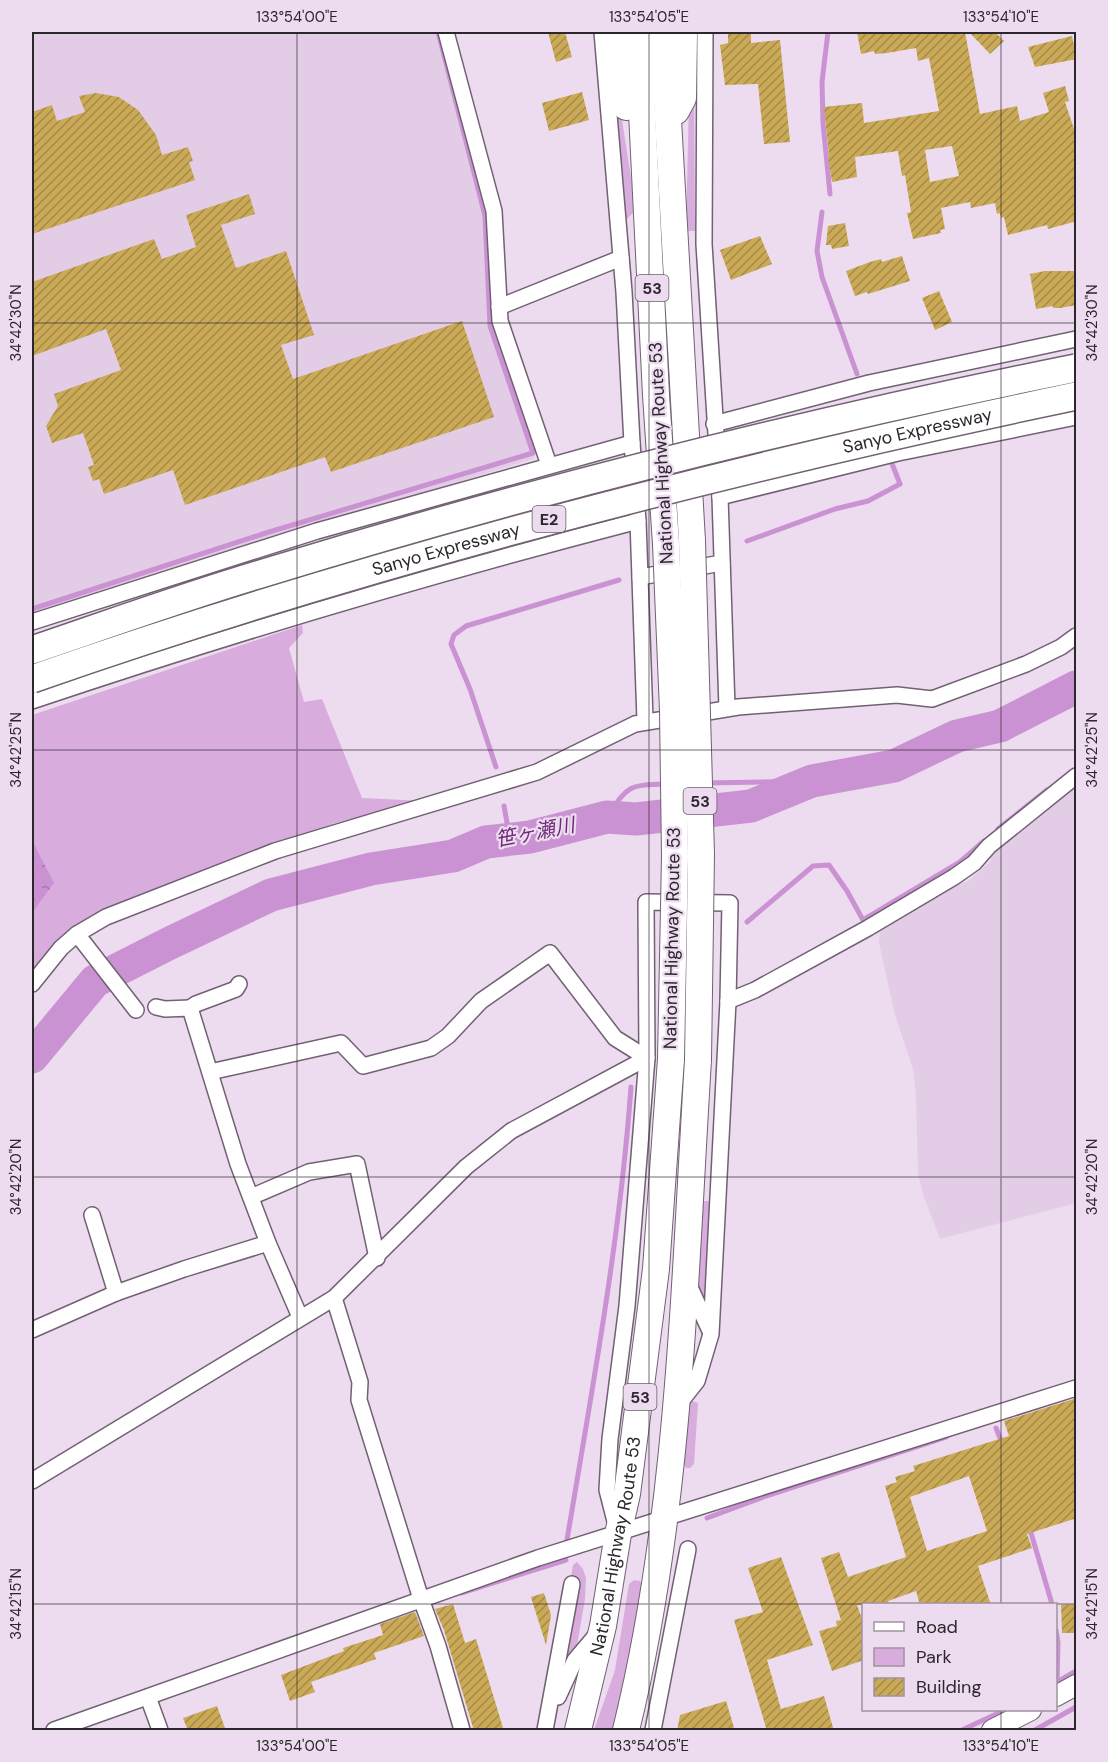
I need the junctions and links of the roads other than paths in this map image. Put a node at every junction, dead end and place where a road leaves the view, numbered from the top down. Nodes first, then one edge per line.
1 (447, 32) edge
2 (602, 32) edge
3 (618, 32) edge
4 (638, 32) edge
5 (663, 32) edge
6 (684, 32) edge
7 (705, 32) edge
8 (668, 126) junction
9 (647, 213) junction
10 (621, 258) junction
11 (499, 307) junction
12 (1077, 339) edge
13 (1077, 368) edge
14 (1077, 396) edge
15 (1077, 417) edge
16 (714, 424) junction
17 (632, 443) junction
18 (549, 465) junction
19 (720, 497) junction
20 (638, 521) junction
21 (722, 563) junction
22 (640, 577) junction
23 (32, 622) edge
24 (1077, 636) edge
25 (32, 650) edge
26 (32, 679) edge
27 (32, 701) edge
28 (727, 708) junction
29 (645, 720) junction
30 (1077, 776) edge
31 (78, 937) junction
32 (32, 984) edge
33 (239, 984) dead end
34 (728, 1001) junction
35 (156, 1007) dead end
36 (190, 1008) junction
37 (136, 1010) dead end
38 (659, 1059) junction
39 (210, 1072) junction
40 (251, 1197) junction
41 (92, 1215) dead end
42 (268, 1244) junction
43 (377, 1258) junction
44 (685, 1277) junction
45 (116, 1293) junction
46 (334, 1298) junction
47 (300, 1317) junction
48 (32, 1330) edge
49 (711, 1334) junction
50 (1077, 1388) edge
51 (676, 1408) junction
52 (32, 1481) edge
53 (665, 1518) junction
54 (618, 1534) junction
55 (688, 1549) dead end
56 (572, 1584) dead end
57 (655, 1593) junction
58 (421, 1599) junction
59 (603, 1626) junction
60 (668, 1654) junction
61 (1077, 1685) edge
62 (661, 1693) junction
63 (1057, 1695) edge
64 (148, 1697) junction
65 (1029, 1711) edge
66 (628, 1723) edge
67 (546, 1724) edge
68 (995, 1730) edge
69 (54, 1731) edge
70 (160, 1731) edge
71 (462, 1731) edge
72 (578, 1731) edge
73 (653, 1731) edge

1 - 11 street
2 - 10 street
3 - 9 highway, 53
4 - 9 highway, National Highway Route 53 / 53
5 - 8 highway, National Highway Route 53 / 53
6 - 8 highway
7 - 16 street
8 - 44 highway, National Highway Route 53 / 53, bridge
9 - 38 highway, National Highway Route 53 / 53, bridge
10 - 11 street
10 - 17 street
11 - 18 street
12 - 16 street
13 - 25 highway, Sanyo Expressway / E2, bridge
14 - 26 highway, Sanyo Expressway / E2, bridge
15 - 19 street
16 - 19 street
17 - 18 street
17 - 20 street
18 - 23 street
19 - 21 street
20 - 22 street
20 - 27 street
21 - 22 street
21 - 28 street
22 - 29 street
24 - 28 street
28 - 29 street
29 - 31 street
30 - 34 street
31 - 32 street
31 - 37 street
33 - 36 street
34 - 38 street
34 - 49 street
35 - 36 street
36 - 39 street
38 - 39 street
38 - 43 street
38 - 54 highway, National Highway Route 53 / 53
39 - 40 street
40 - 42 street
40 - 43 street
41 - 45 street
42 - 45 street
42 - 47 street
43 - 46 street
44 - 49 street
44 - 51 highway, National Highway Route 53 / 53
45 - 48 street
46 - 47 street
46 - 58 street
47 - 52 street
49 - 51 street
50 - 53 street
51 - 53 highway, National Highway Route 53 / 53
53 - 54 street
53 - 57 highway, National Highway Route 53 / 53
54 - 58 street
54 - 59 highway, National Highway Route 53 / 53
55 - 60 street
56 - 67 street
57 - 60 street
57 - 66 highway, National Highway Route 53 / 53
58 - 64 street
58 - 71 street
59 - 67 street
59 - 72 highway, National Highway Route 53 / 53
60 - 62 street
61 - 63 street
62 - 66 street
62 - 73 street
64 - 69 street
64 - 70 street
65 - 68 street

